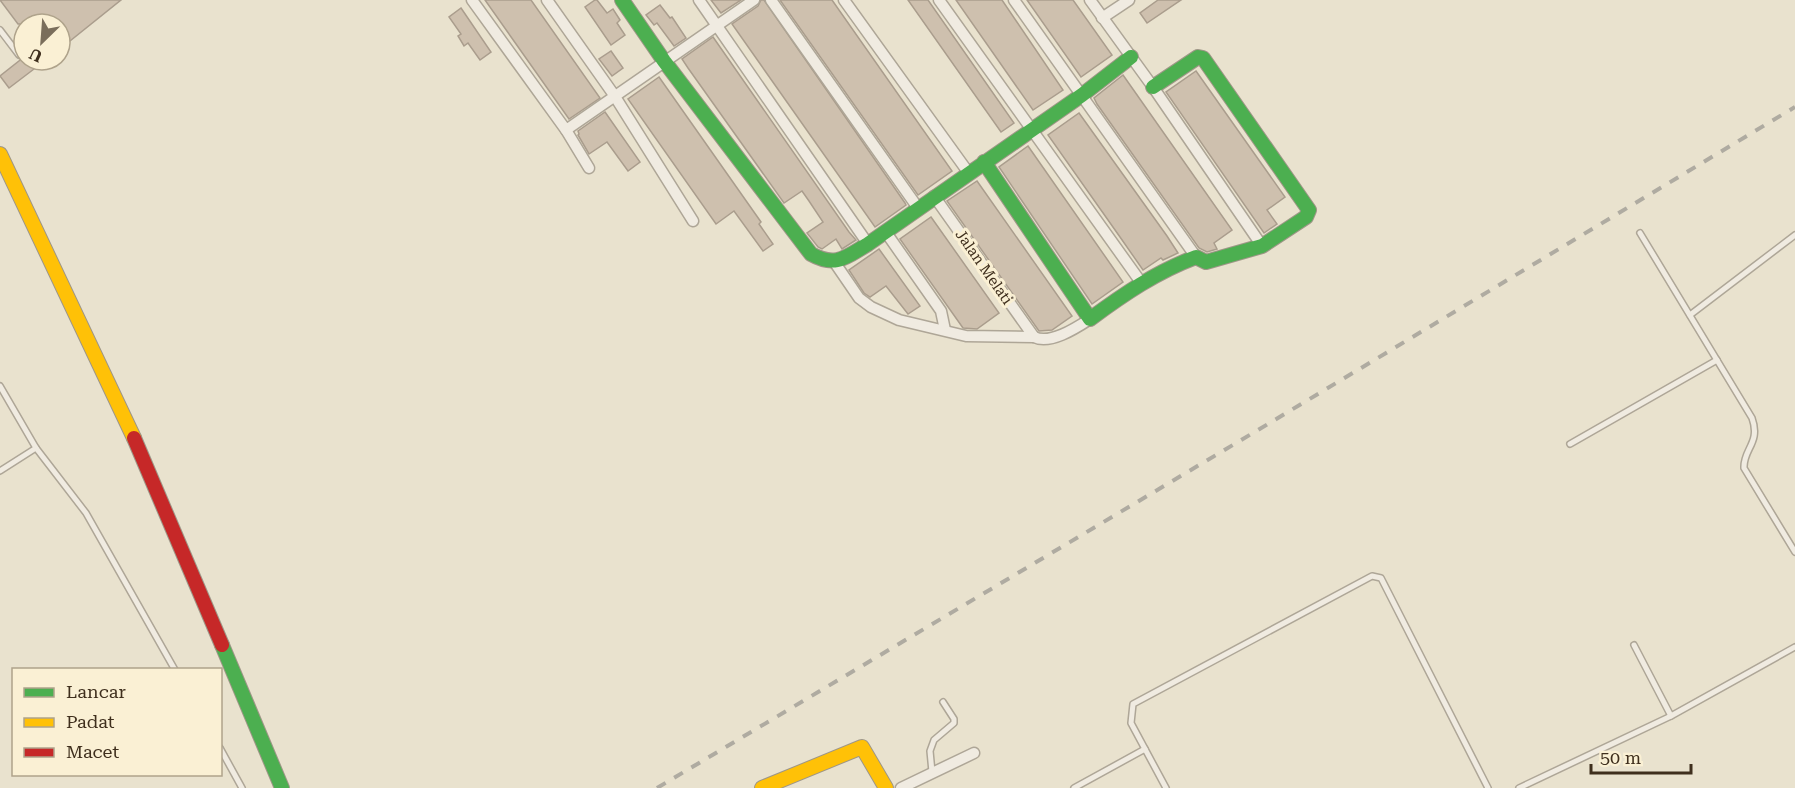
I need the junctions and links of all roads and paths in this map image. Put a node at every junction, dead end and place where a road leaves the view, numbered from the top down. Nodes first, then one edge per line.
1 (472, 0) edge
2 (547, 0) edge
3 (622, 0) edge
4 (699, 0) edge
5 (754, 0) edge
6 (771, 0) edge
7 (844, 0) edge
8 (939, 0) edge
9 (1014, 0) edge
10 (1090, 0) edge
11 (1129, 0) edge
12 (1102, 18) junction
13 (716, 25) junction
14 (0, 30) edge
15 (12, 46) edge
16 (1131, 57) junction
17 (664, 61) junction
18 (1153, 87) junction
19 (614, 95) junction
20 (1082, 95) junction
21 (1032, 129) junction
22 (566, 130) junction
23 (0, 154) edge
24 (984, 162) junction
25 (589, 168) dead end
26 (968, 172) junction
27 (934, 196) junction
28 (918, 208) junction
29 (693, 221) dead end
30 (885, 231) junction
31 (1641, 233) dead end
32 (1795, 235) edge
33 (868, 244) junction
34 (1262, 246) junction
35 (1196, 257) junction
36 (835, 263) junction
37 (1140, 281) junction
38 (1690, 315) junction
39 (1090, 319) junction
40 (945, 330) junction
41 (1034, 337) junction
42 (1717, 360) junction
43 (0, 386) edge
44 (1570, 444) dead end
45 (36, 448) junction
46 (0, 471) edge
47 (1795, 552) edge
48 (1634, 645) dead end
49 (1795, 647) edge
50 (174, 668) edge
51 (944, 702) dead end
52 (1671, 716) junction
53 (1145, 749) junction
54 (222, 752) edge
55 (974, 753) dead end
56 (932, 774) junction
57 (242, 788) edge
58 (282, 788) edge
59 (762, 788) edge
60 (886, 788) edge
61 (901, 788) edge
62 (1074, 788) edge
63 (1166, 788) edge
64 (1488, 788) edge
65 (1519, 788) edge

1 - 22 street
2 - 19 street
3 - 17 street
4 - 13 street
5 - 13 street
6 - 28 street
7 - 26 street
8 - 21 street
9 - 20 street
10 - 12 street
11 - 12 street
12 - 16 street
13 - 17 street
13 - 33 street
14 - 15 lane
16 - 18 street
16 - 20 street
17 - 19 street
17 - 36 street
18 - 34 street
18 - 34 street
19 - 22 street
19 - 29 street
20 - 21 street
20 - 35 street
21 - 24 street
21 - 37 street
22 - 25 street
23 - 58 street
24 - 26 street
24 - 39 street
26 - 27 street
27 - 28 street
27 - 41 street, Jalan Melati
28 - 30 street
30 - 33 street
30 - 40 street
31 - 38 lane
32 - 38 lane
33 - 36 street
34 - 35 street
35 - 37 street
36 - 40 street
37 - 39 street
38 - 42 lane
39 - 41 street
40 - 41 street
42 - 44 lane
42 - 47 lane
43 - 45 lane
45 - 46 lane
45 - 50 lane
48 - 52 lane
49 - 52 lane
51 - 56 lane
52 - 65 lane
53 - 62 lane
53 - 63 lane
53 - 64 lane
54 - 57 lane
55 - 56 street
56 - 61 street
59 - 60 street

